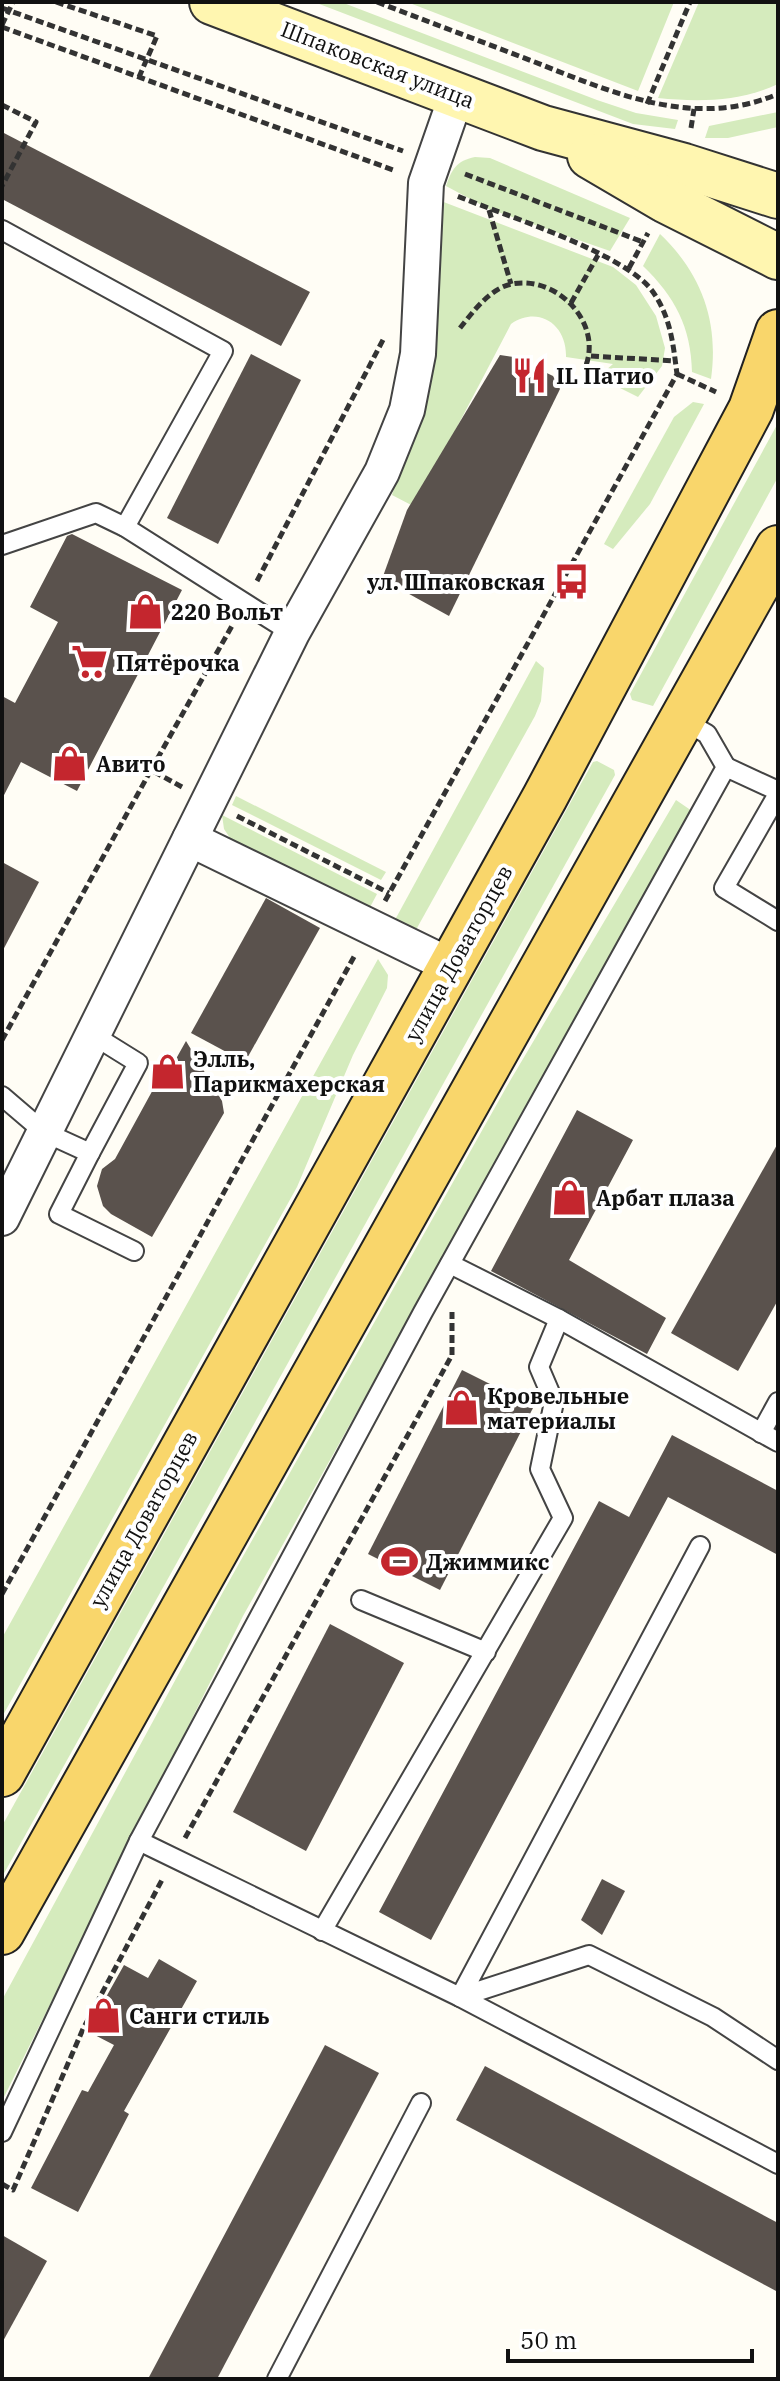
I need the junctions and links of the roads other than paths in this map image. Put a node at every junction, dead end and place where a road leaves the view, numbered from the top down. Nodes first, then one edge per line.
1 (212, 2) edge
2 (259, 10) edge
3 (457, 94) junction
4 (543, 128) junction
5 (778, 196) edge
6 (2, 230) edge
7 (778, 257) edge
8 (778, 332) edge
9 (125, 527) junction
10 (2, 545) edge
11 (778, 548) edge
12 (292, 633) junction
13 (680, 718) junction
14 (726, 767) junction
15 (778, 793) edge
16 (190, 839) junction
17 (778, 921) edge
18 (451, 966) junction
19 (93, 1035) junction
20 (2, 1096) edge
21 (44, 1132) junction
22 (90, 1153) junction
23 (2, 1218) edge
24 (134, 1251) dead end
25 (457, 1267) junction
26 (559, 1319) junction
27 (778, 1402) edge
28 (761, 1433) junction
29 (778, 1442) edge
30 (700, 1546) dead end
31 (361, 1600) dead end
32 (486, 1652) junction
33 (2, 1774) edge
34 (139, 1841) junction
35 (322, 1931) junction
36 (2, 1932) edge
37 (460, 1997) junction
38 (778, 2060) edge
39 (421, 2103) dead end
40 (2, 2132) edge
41 (778, 2164) edge
42 (277, 2379) edge

1 - 2 main road, Шпаковская улица
2 - 3 main road, Шпаковская улица
3 - 4 main road, Шпаковская улица
3 - 12 street
4 - 5 main road, Шпаковская улица
4 - 7 main road, Шпаковская улица
6 - 9 lane
8 - 18 main road, улица Доваторцев
9 - 10 lane
9 - 12 lane
11 - 13 main road
12 - 16 street
13 - 14 lane
13 - 36 main road
14 - 15 lane
14 - 25 lane
15 - 17 lane
16 - 18 street
16 - 19 street
18 - 33 main road, улица Доваторцев
19 - 21 street
19 - 22 lane
20 - 21 lane
21 - 22 lane
21 - 23 street
22 - 24 lane
25 - 26 lane
25 - 34 lane
26 - 28 lane
26 - 32 lane
27 - 28 lane
28 - 29 lane
30 - 37 lane
31 - 32 lane
32 - 35 lane
34 - 35 lane
34 - 40 lane
35 - 37 lane
37 - 38 lane
37 - 41 lane
39 - 42 lane

